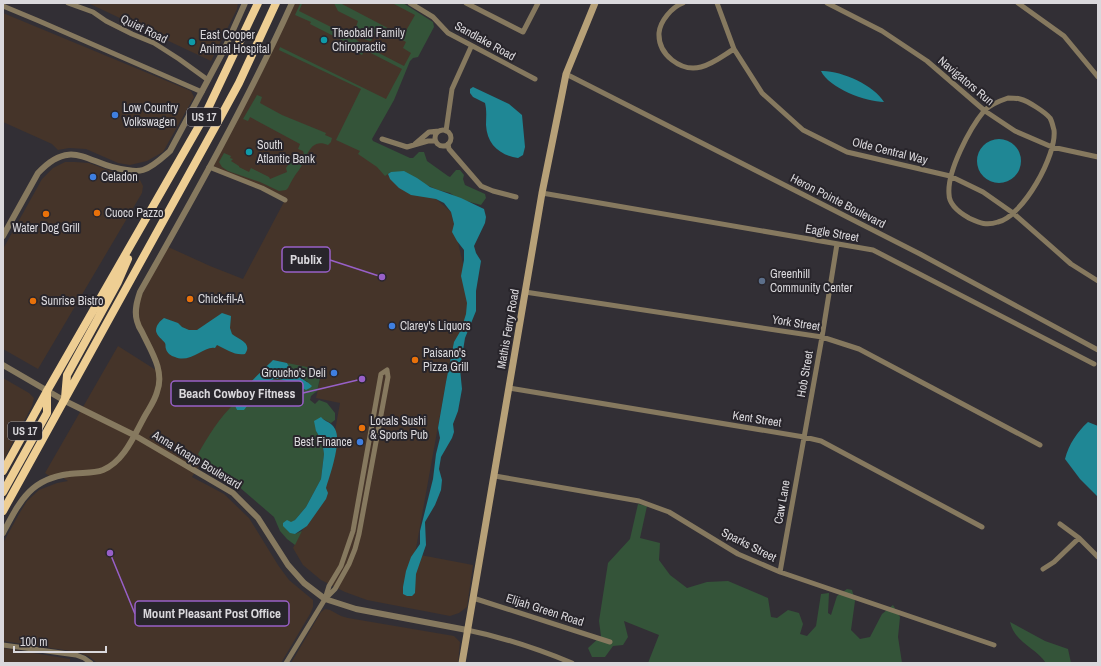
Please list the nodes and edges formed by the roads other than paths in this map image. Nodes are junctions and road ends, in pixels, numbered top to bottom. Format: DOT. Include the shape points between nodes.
graph roads {
  1 [pos="68,3"];
  2 [pos="245,3"];
  3 [pos="258,3"];
  4 [pos="276,3"];
  5 [pos="292,3"];
  6 [pos="410,3"];
  7 [pos="466,3"];
  8 [pos="538,3"];
  9 [pos="595,3"];
  10 [pos="683,3"];
  11 [pos="717,3"];
  12 [pos="828,3"];
  13 [pos="1018,3"];
  14 [pos="3,6"];
  15 [pos="471,47"];
  16 [pos="734,49"];
  17 [pos="566,74"];
  18 [pos="1098,77"];
  19 [pos="535,79"];
  20 [pos="208,80"];
  21 [pos="202,92"];
  22 [pos="985,111"];
  23 [pos="440,131"];
  24 [pos="446,131"];
  25 [pos="382,139"];
  26 [pos="435,141"];
  27 [pos="448,144"];
  28 [pos="413,146"];
  29 [pos="1052,147"];
  30 [pos="1098,157"];
  31 [pos="209,168"];
  32 [pos="950,176"];
  33 [pos="542,193"];
  34 [pos="516,197"];
  35 [pos="285,200"];
  36 [pos="1013,213"];
  37 [pos="142,226"];
  38 [pos="3,236"];
  39 [pos="837,244"];
  40 [pos="1098,281"];
  41 [pos="526,292"];
  42 [pos="822,337"];
  43 [pos="1098,350"];
  44 [pos="1094,364"];
  45 [pos="3,366"];
  46 [pos="509,388"];
  47 [pos="47,391"];
  48 [pos="65,401"];
  49 [pos="134,435"];
  50 [pos="804,437"];
  51 [pos="1040,445"];
  52 [pos="3,470"];
  53 [pos="495,476"];
  54 [pos="3,492"];
  55 [pos="3,511"];
  56 [pos="1060,524"];
  57 [pos="982,527"];
  58 [pos="3,533"];
  59 [pos="1079,538"];
  60 [pos="1098,557"];
  61 [pos="1043,569"];
  62 [pos="780,572"];
  63 [pos="473,598"];
  64 [pos="325,599"];
  65 [pos="467,630"];
  66 [pos="610,642"];
  67 [pos="3,645"];
  68 [pos="994,645"];
  69 [pos="91,663"];
  70 [pos="286,663"];
  71 [pos="462,663"];
  72 [pos="572,663"];
  1 -- 20 [label="street, Quiet Road" via="93,12 106,21 154,43"];
  2 -- 20 [label="street"];
  3 -- 37 [label="highway, US 17" via="203,119"];
  4 -- 48 [label="highway, US 17" via="239,83"];
  5 -- 31 [label="street" via="268,56"];
  6 -- 15 [label="street, Sandlake Road" via="433,17 448,33"];
  7 -- 8 [label="street" via="523,32"];
  9 -- 17 [label="main road, Mathis Ferry Road"];
  10 -- 16 [label="street" via="667,16 659,33 663,50 673,62 686,67 702,67"];
  11 -- 16 [label="street, Olde Central Way"];
  12 -- 22 [label="street, Navigators Run" via="882,31 927,61"];
  13 -- 18 [label="street" via="1064,36"];
  14 -- 21 [label="street"];
  15 -- 19 [label="street, Sandlake Road"];
  15 -- 24 [label="street" via="452,89"];
  16 -- 32 [label="street, Olde Central Way" via="762,93 803,130 847,152"];
  17 -- 33 [label="main road, Mathis Ferry Road"];
  17 -- 43 [label="street, Heron Pointe Boulevard" via="920,254"];
  20 -- 21 [label="street"];
  21 -- 38 [label="street" via="170,151 144,170 120,170 85,156 69,154 56,158 38,173"];
  22 -- 29 [label="street, Navigators Run" via="1015,131"];
  22 -- 29 [label="street" via="995,103 1008,98 1020,99 1042,111 1050,119 1054,131"];
  22 -- 32 [label="street" via="962,145"];
  23 -- 24 [label="street"];
  23 -- 26 [label="street" via="435,135"];
  23 -- 28 [label="street" via="429,132"];
  24 -- 27 [label="street" via="451,138"];
  25 -- 28 [label="street"];
  26 -- 27 [label="street" via="439,146"];
  26 -- 28 [label="street"];
  27 -- 34 [label="street" via="449,149 481,186"];
  29 -- 30 [label="street, Navigators Run"];
  29 -- 36 [label="street" via="1038,181"];
  31 -- 35 [label="street" via="262,188"];
  31 -- 49 [label="street" via="140,292 136,307 137,322 158,365 159,381 157,392"];
  32 -- 36 [label="street, Olde Central Way" via="983,192"];
  32 -- 36 [label="street" via="948,194 953,206 966,216 984,224 1000,222"];
  33 -- 39 [label="street, Eagle Street"];
  33 -- 41 [label="main road, Mathis Ferry Road"];
  36 -- 40 [label="street, Olde Central Way" via="1071,264"];
  37 -- 47 [label="highway, US 17"];
  37 -- 48 [label="highway" via="118,282 67,375"];
  39 -- 42 [label="street, Hob Street"];
  39 -- 44 [label="street, Eagle Street" via="873,250"];
  41 -- 42 [label="street, York Street"];
  41 -- 46 [label="main road, Mathis Ferry Road"];
  42 -- 50 [label="street, Hob Street"];
  42 -- 51 [label="street, York Street" via="859,349"];
  45 -- 47 [label="street, Anna Knapp Boulevard"];
  46 -- 50 [label="street, Kent Street"];
  46 -- 53 [label="main road, Mathis Ferry Road"];
  47 -- 48 [label="street, Anna Knapp Boulevard"];
  47 -- 52 [label="highway, US 17"];
  47 -- 54 [label="highway" via="47,413"];
  48 -- 49 [label="street, Anna Knapp Boulevard"];
  48 -- 55 [label="highway, US 17"];
  49 -- 58 [label="street" via="124,452 102,471 68,474 34,486 24,496"];
  49 -- 64 [label="street, Anna Knapp Boulevard" via="234,493 258,518 288,565 304,583"];
  50 -- 57 [label="street, Kent Street" via="821,441"];
  50 -- 62 [label="street, Caw Lane"];
  53 -- 62 [label="street, Sparks Street" via="639,501 670,512 738,554"];
  53 -- 63 [label="main road, Mathis Ferry Road"];
  56 -- 59 [label="street"];
  59 -- 60 [label="street"];
  59 -- 61 [label="street"];
  62 -- 68 [label="street, Sparks Street"];
  63 -- 65 [label="main road, Mathis Ferry Road"];
  63 -- 66 [label="street, Elijah Green Road"];
  64 -- 64 [label="street" via="335,589 355,549 388,377 387,370 381,374 353,532 341,566 329,586"];
  64 -- 65 [label="street, Anna Knapp Boulevard" via="356,609"];
  64 -- 70 [label="street"];
  65 -- 71 [label="main road, Mathis Ferry Road"];
  65 -- 72 [label="street" via="488,634"];
  67 -- 69 [label="street" via="76,655"];
}
